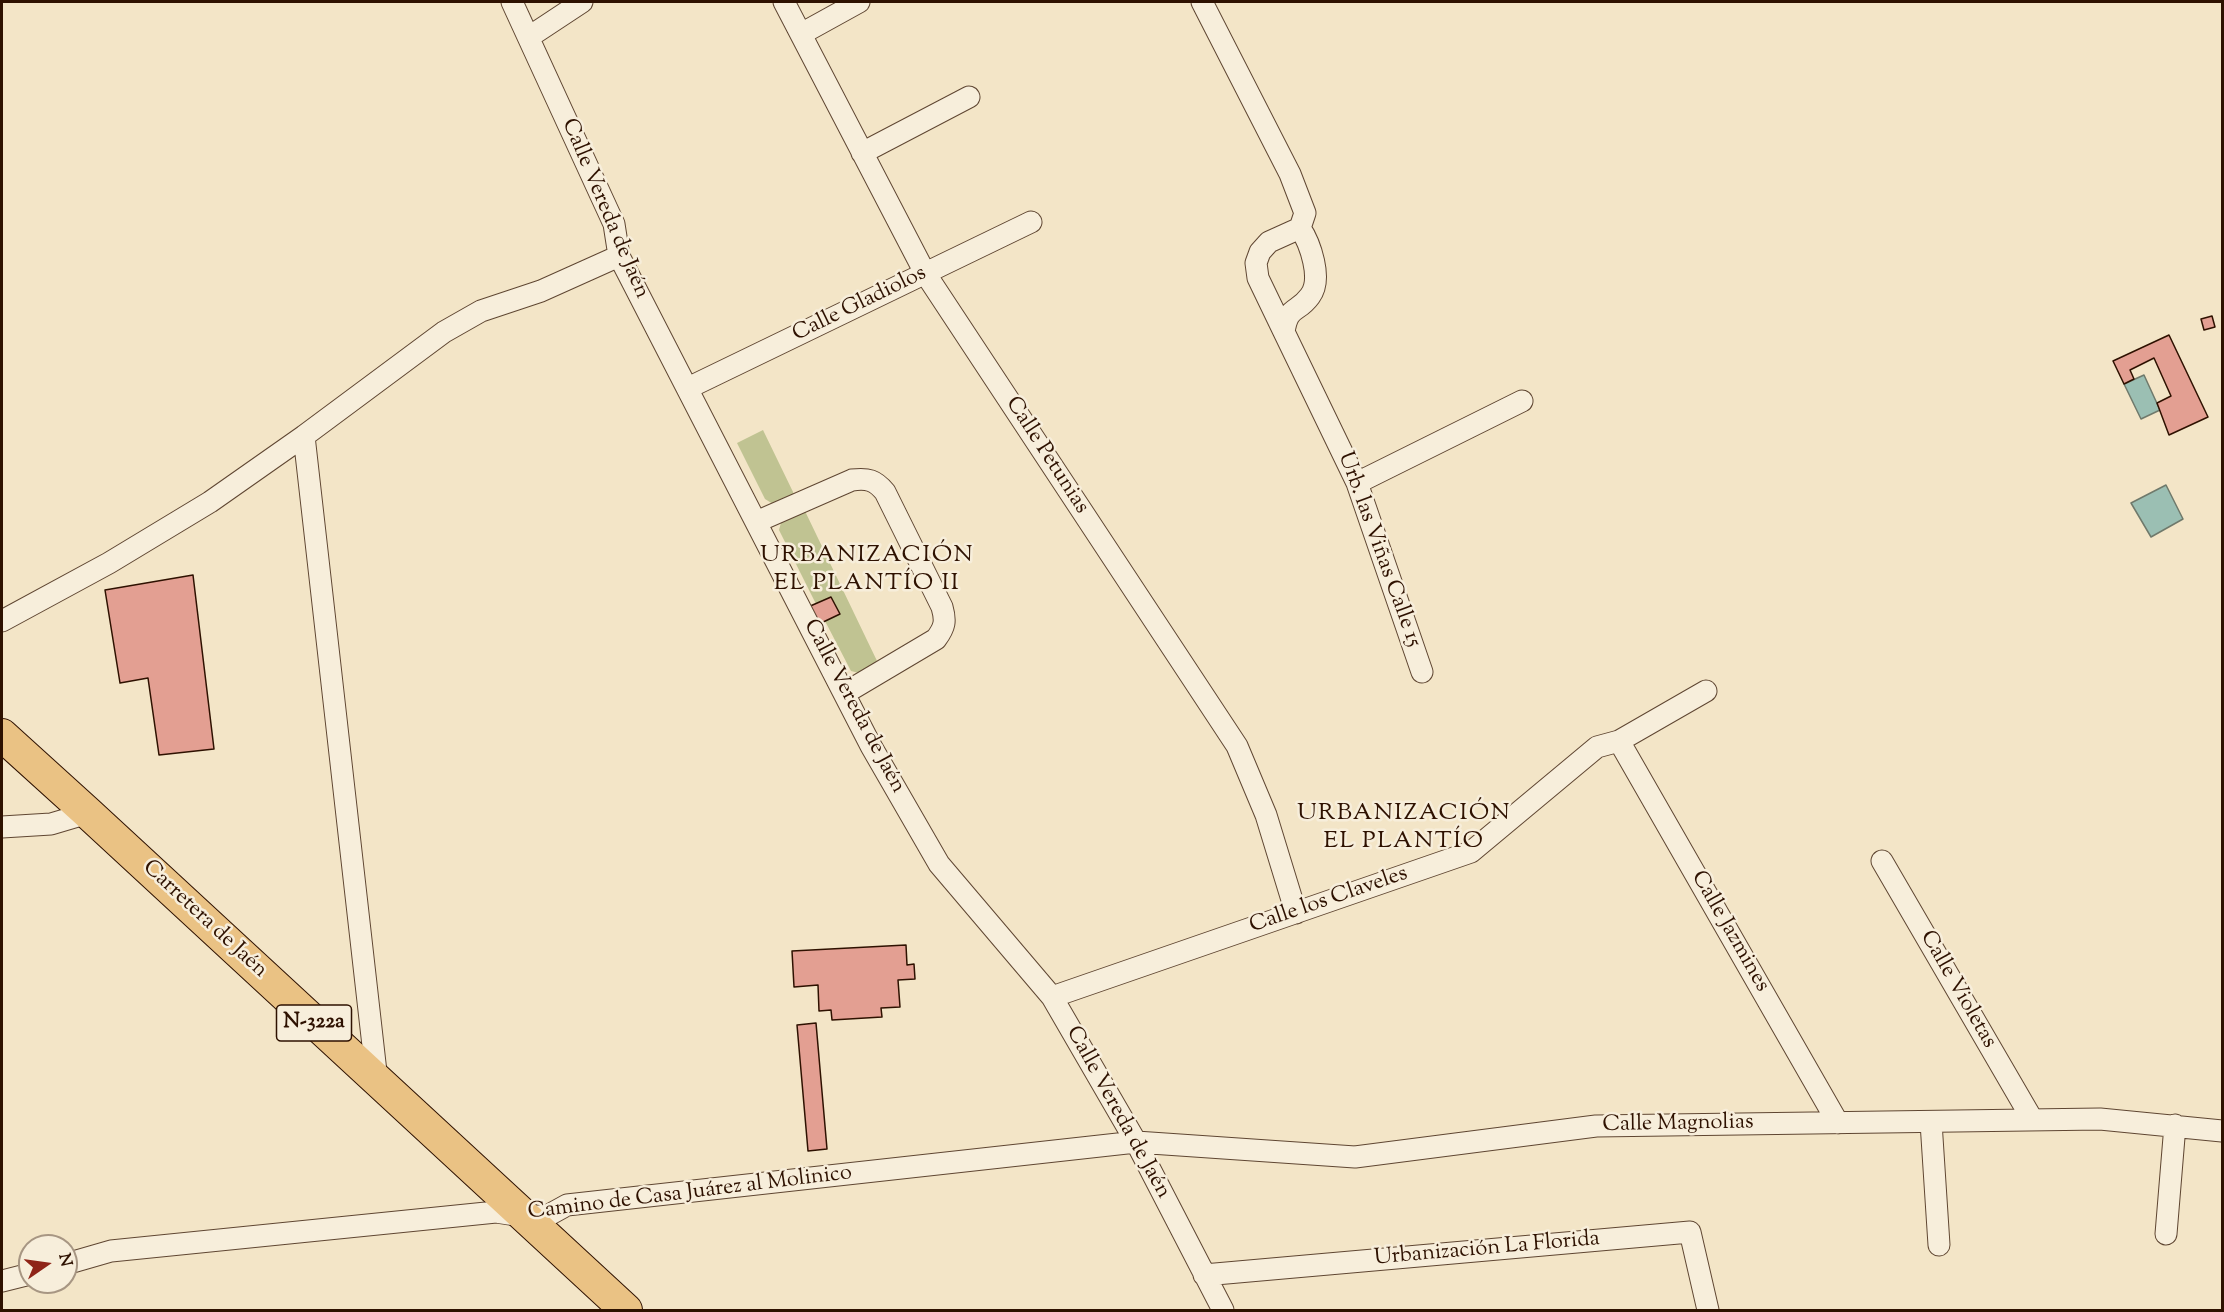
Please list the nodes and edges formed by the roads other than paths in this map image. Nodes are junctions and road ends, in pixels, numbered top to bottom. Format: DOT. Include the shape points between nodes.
graph roads {
  1 [pos="512,2"];
  2 [pos="582,2"];
  3 [pos="784,2"];
  4 [pos="859,2"];
  5 [pos="1202,2"];
  6 [pos="801,34"];
  7 [pos="529,37"];
  8 [pos="969,97"];
  9 [pos="862,153"];
  10 [pos="1031,222"];
  11 [pos="1300,228"];
  12 [pos="619,256"];
  13 [pos="925,273"];
  14 [pos="1284,332"];
  15 [pos="688,388"];
  16 [pos="1522,401"];
  17 [pos="304,436"];
  18 [pos="1357,483"];
  19 [pos="756,522"];
  20 [pos="2,621"];
  21 [pos="1422,672"];
  22 [pos="1706,691"];
  23 [pos="845,693"];
  24 [pos="2,735"];
  25 [pos="1619,741"];
  26 [pos="88,813"];
  27 [pos="2,827"];
  28 [pos="1882,861"];
  29 [pos="1296,914"];
  30 [pos="1052,997"];
  31 [pos="376,1081"];
  32 [pos="2032,1119"];
  33 [pos="1931,1122"];
  34 [pos="1838,1123"];
  35 [pos="2175,1125"];
  36 [pos="2223,1131"];
  37 [pos="1136,1142"];
  38 [pos="535,1216"];
  39 [pos="2166,1234"];
  40 [pos="1939,1245"];
  41 [pos="78,1261"];
  42 [pos="1204,1275"];
  43 [pos="18,1277"];
  44 [pos="2,1281"];
  45 [pos="621,1306"];
  46 [pos="1223,1311"];
  47 [pos="1708,1311"];
  1 -- 7 [label="street, Calle Vereda de Jaén"];
  2 -- 7 [label="street"];
  3 -- 6 [label="street, Calle Petunias"];
  4 -- 6 [label="street"];
  5 -- 11 [label="street" via="1290,174 1305,213"];
  6 -- 9 [label="street, Calle Petunias"];
  7 -- 12 [label="street, Calle Vereda de Jaén" via="614,224"];
  8 -- 9 [label="street"];
  9 -- 13 [label="street, Calle Petunias"];
  10 -- 13 [label="street, Calle Gladiolos"];
  11 -- 14 [label="street" via="1309,241 1314,284 1312,293 1289,312"];
  11 -- 14 [label="street, Urb. las Viñas Calle 15" via="1269,242 1256,262 1258,278"];
  12 -- 15 [label="street, Calle Vereda de Jaén"];
  12 -- 17 [label="street" via="541,291 481,311 444,332"];
  13 -- 15 [label="street, Calle Gladiolos"];
  13 -- 29 [label="street, Calle Petunias" via="1237,746 1266,815"];
  14 -- 18 [label="street, Urb. las Viñas Calle 15"];
  15 -- 19 [label="street, Calle Vereda de Jaén"];
  16 -- 18 [label="street"];
  17 -- 20 [label="street" via="200,508"];
  17 -- 31 [label="street"];
  18 -- 21 [label="street, Urb. las Viñas Calle 15"];
  19 -- 23 [label="street, Calle Vereda de Jaén"];
  19 -- 23 [label="street" via="852,480 865,478 877,482 885,492 942,607 943,630 936,639"];
  22 -- 25 [label="street, Calle los Claveles"];
  23 -- 30 [label="street, Calle Vereda de Jaén" via="939,864"];
  24 -- 26 [label="highway, Carretera de Jaén / N-322a"];
  25 -- 29 [label="street, Calle los Claveles" via="1597,747 1471,852"];
  25 -- 34 [label="street, Calle Jazmines"];
  26 -- 27 [label="street" via="51,824"];
  26 -- 31 [label="highway, Carretera de Jaén / N-322a"];
  28 -- 32 [label="street, Calle Violetas"];
  29 -- 30 [label="street, Calle los Claveles"];
  30 -- 37 [label="street, Calle Vereda de Jaén"];
  31 -- 38 [label="highway, Carretera de Jaén / N-322a"];
  32 -- 33 [label="street, Calle Magnolias"];
  32 -- 35 [label="street, Calle Magnolias"];
  33 -- 34 [label="street, Calle Magnolias"];
  33 -- 40 [label="street"];
  34 -- 37 [label="street, Calle Magnolias" via="1596,1126 1356,1157"];
  35 -- 36 [label="street, Calle Magnolias"];
  35 -- 39 [label="street"];
  37 -- 38 [label="street, Camino de Casa Juárez al Molinico" via="567,1205"];
  37 -- 42 [label="street, Calle Vereda de Jaén"];
  38 -- 41 [label="street, Camino de Casa Juárez al Molinico" via="496,1212 383,1222 111,1251"];
  38 -- 45 [label="highway, Carretera de Jaén / N-322a"];
  42 -- 46 [label="street, Calle Vereda de Jaén"];
  42 -- 47 [label="street, Urbanización La Florida" via="1689,1232"];
  43 -- 44 [label="street"];
}
